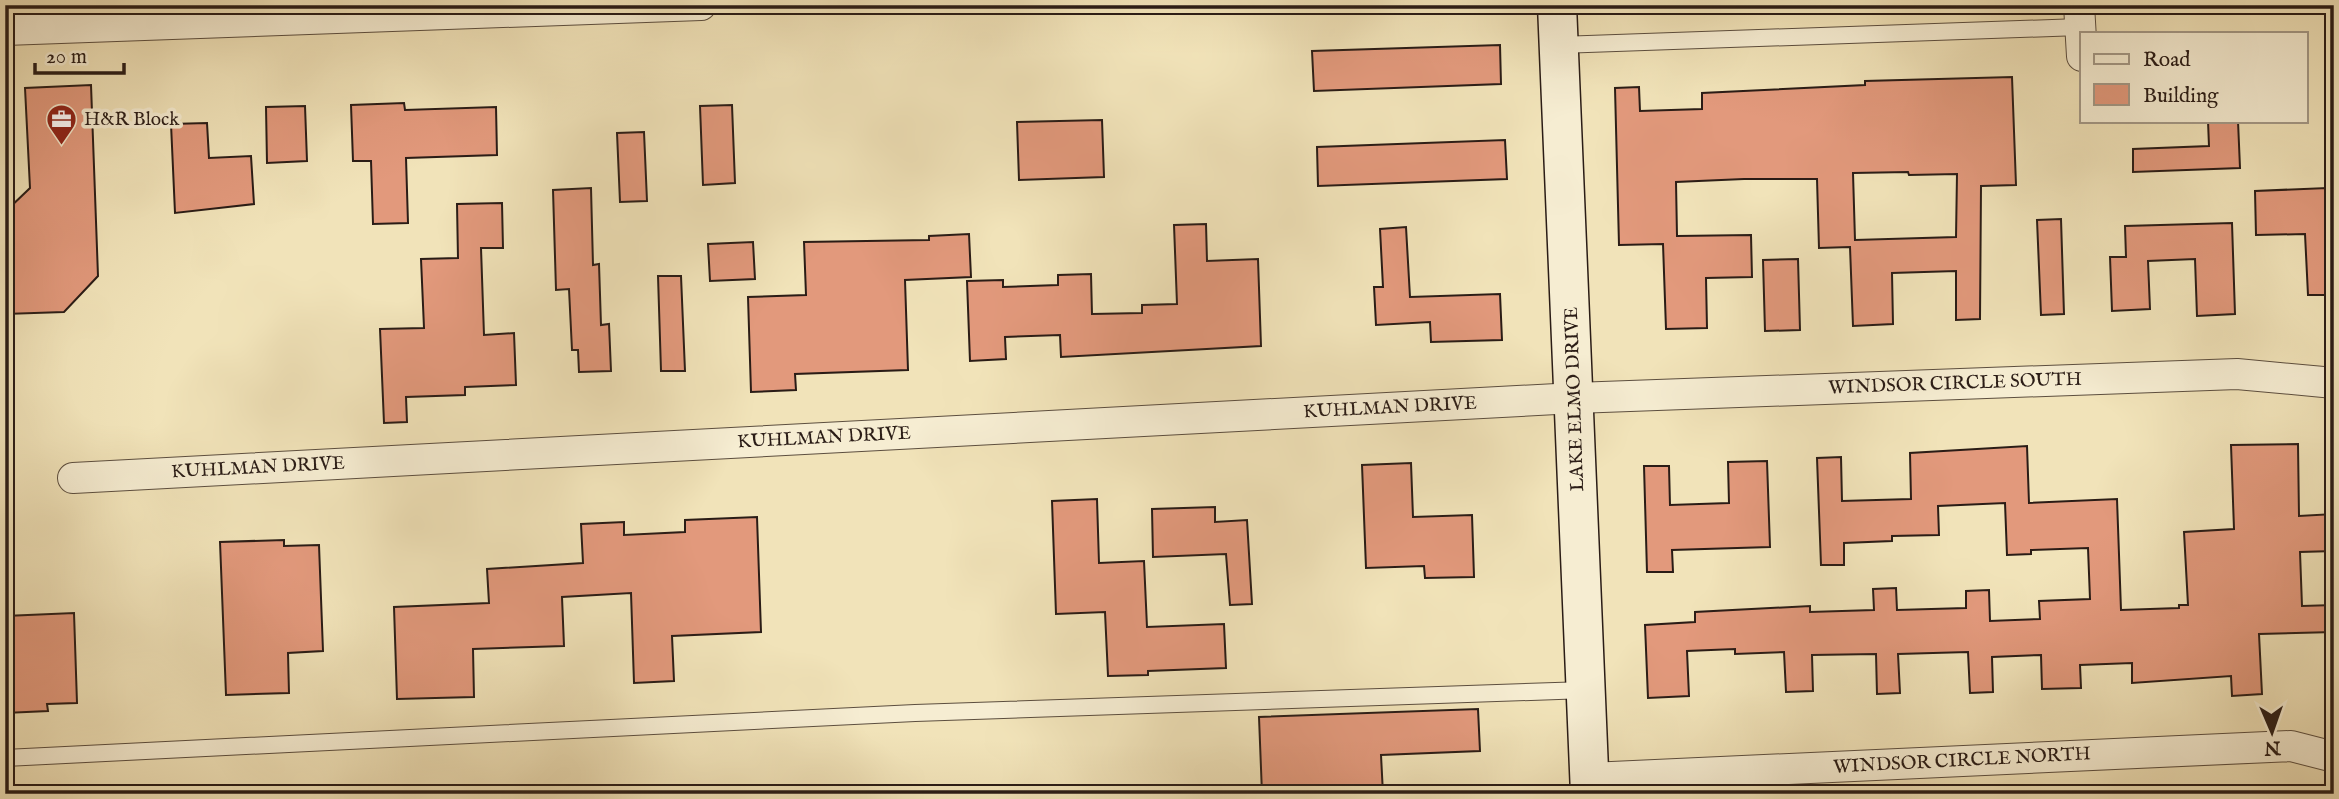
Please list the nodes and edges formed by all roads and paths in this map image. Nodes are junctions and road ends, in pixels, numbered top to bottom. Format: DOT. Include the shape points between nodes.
graph roads {
  1 [pos="701,5"];
  2 [pos="1557,5"];
  3 [pos="600,7"];
  4 [pos="2080,29"];
  5 [pos="5,30"];
  6 [pos="1559,45"];
  7 [pos="2334,383"];
  8 [pos="1576,398"];
  9 [pos="73,478"];
  10 [pos="1586,690"];
  11 [pos="2334,757"];
  12 [pos="5,758"];
  13 [pos="1590,786"];
  1 -- 3 [label="street"];
  2 -- 6 [label="main road, LAKE ELMO DRIVE"];
  3 -- 5 [label="street"];
  4 -- 6 [label="lane"];
  6 -- 8 [label="main road, LAKE ELMO DRIVE"];
  7 -- 8 [label="street, WINDSOR CIRCLE SOUTH" via="2237,373"];
  8 -- 9 [label="street, KUHLMAN DRIVE"];
  8 -- 10 [label="main road, LAKE ELMO DRIVE"];
  10 -- 12 [label="lane" via="915,713"];
  10 -- 13 [label="main road, LAKE ELMO DRIVE"];
  11 -- 13 [label="street, WINDSOR CIRCLE NORTH" via="2291,746"];
}
